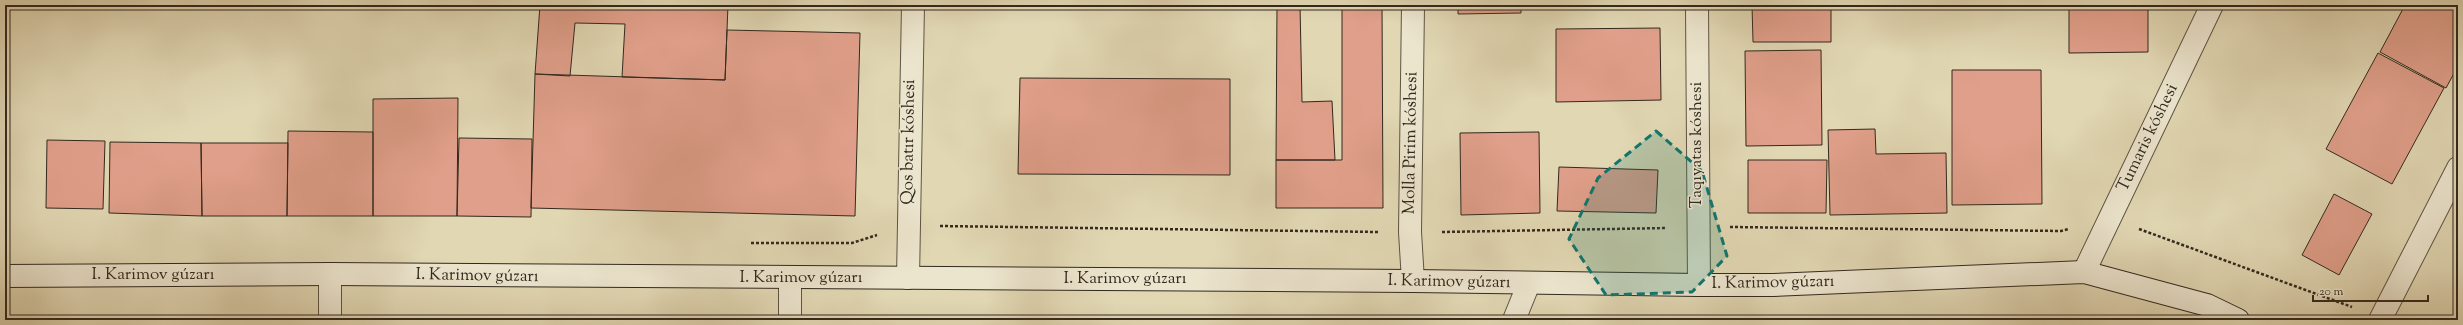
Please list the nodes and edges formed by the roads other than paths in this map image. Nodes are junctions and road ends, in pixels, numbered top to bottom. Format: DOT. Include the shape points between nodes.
graph roads {
  1 [pos="912,5"];
  2 [pos="1413,5"];
  3 [pos="1697,5"];
  4 [pos="2212,5"];
  5 [pos="2458,168"];
  6 [pos="2084,272"];
  7 [pos="330,274"];
  8 [pos="5,276"];
  9 [pos="790,278"];
  10 [pos="908,278"];
  11 [pos="1413,281"];
  12 [pos="1529,283"];
  13 [pos="1699,285"];
  14 [pos="2381,319"];
  15 [pos="330,320"];
  16 [pos="790,320"];
  17 [pos="1514,320"];
  18 [pos="2238,320"];
  1 -- 10 [label="street, Qos batır kóshesi"];
  2 -- 11 [label="street, Molla Pirim kóshesi" via="1410,232"];
  3 -- 13 [label="street, Taqıyatas kóshesi"];
  4 -- 6 [label="street, Tumaris kóshesi"];
  5 -- 14 [label="street"];
  6 -- 13 [label="street, I. Karimov gúzarı"];
  6 -- 18 [label="street, I. Karimov gúzarı" via="2207,305"];
  7 -- 8 [label="street, I. Karimov gúzarı"];
  7 -- 9 [label="street, I. Karimov gúzarı"];
  7 -- 15 [label="street"];
  9 -- 10 [label="street, I. Karimov gúzarı"];
  9 -- 16 [label="street"];
  10 -- 11 [label="street, I. Karimov gúzarı"];
  11 -- 12 [label="street, I. Karimov gúzarı"];
  12 -- 13 [label="street, I. Karimov gúzarı"];
  12 -- 17 [label="street"];
}
